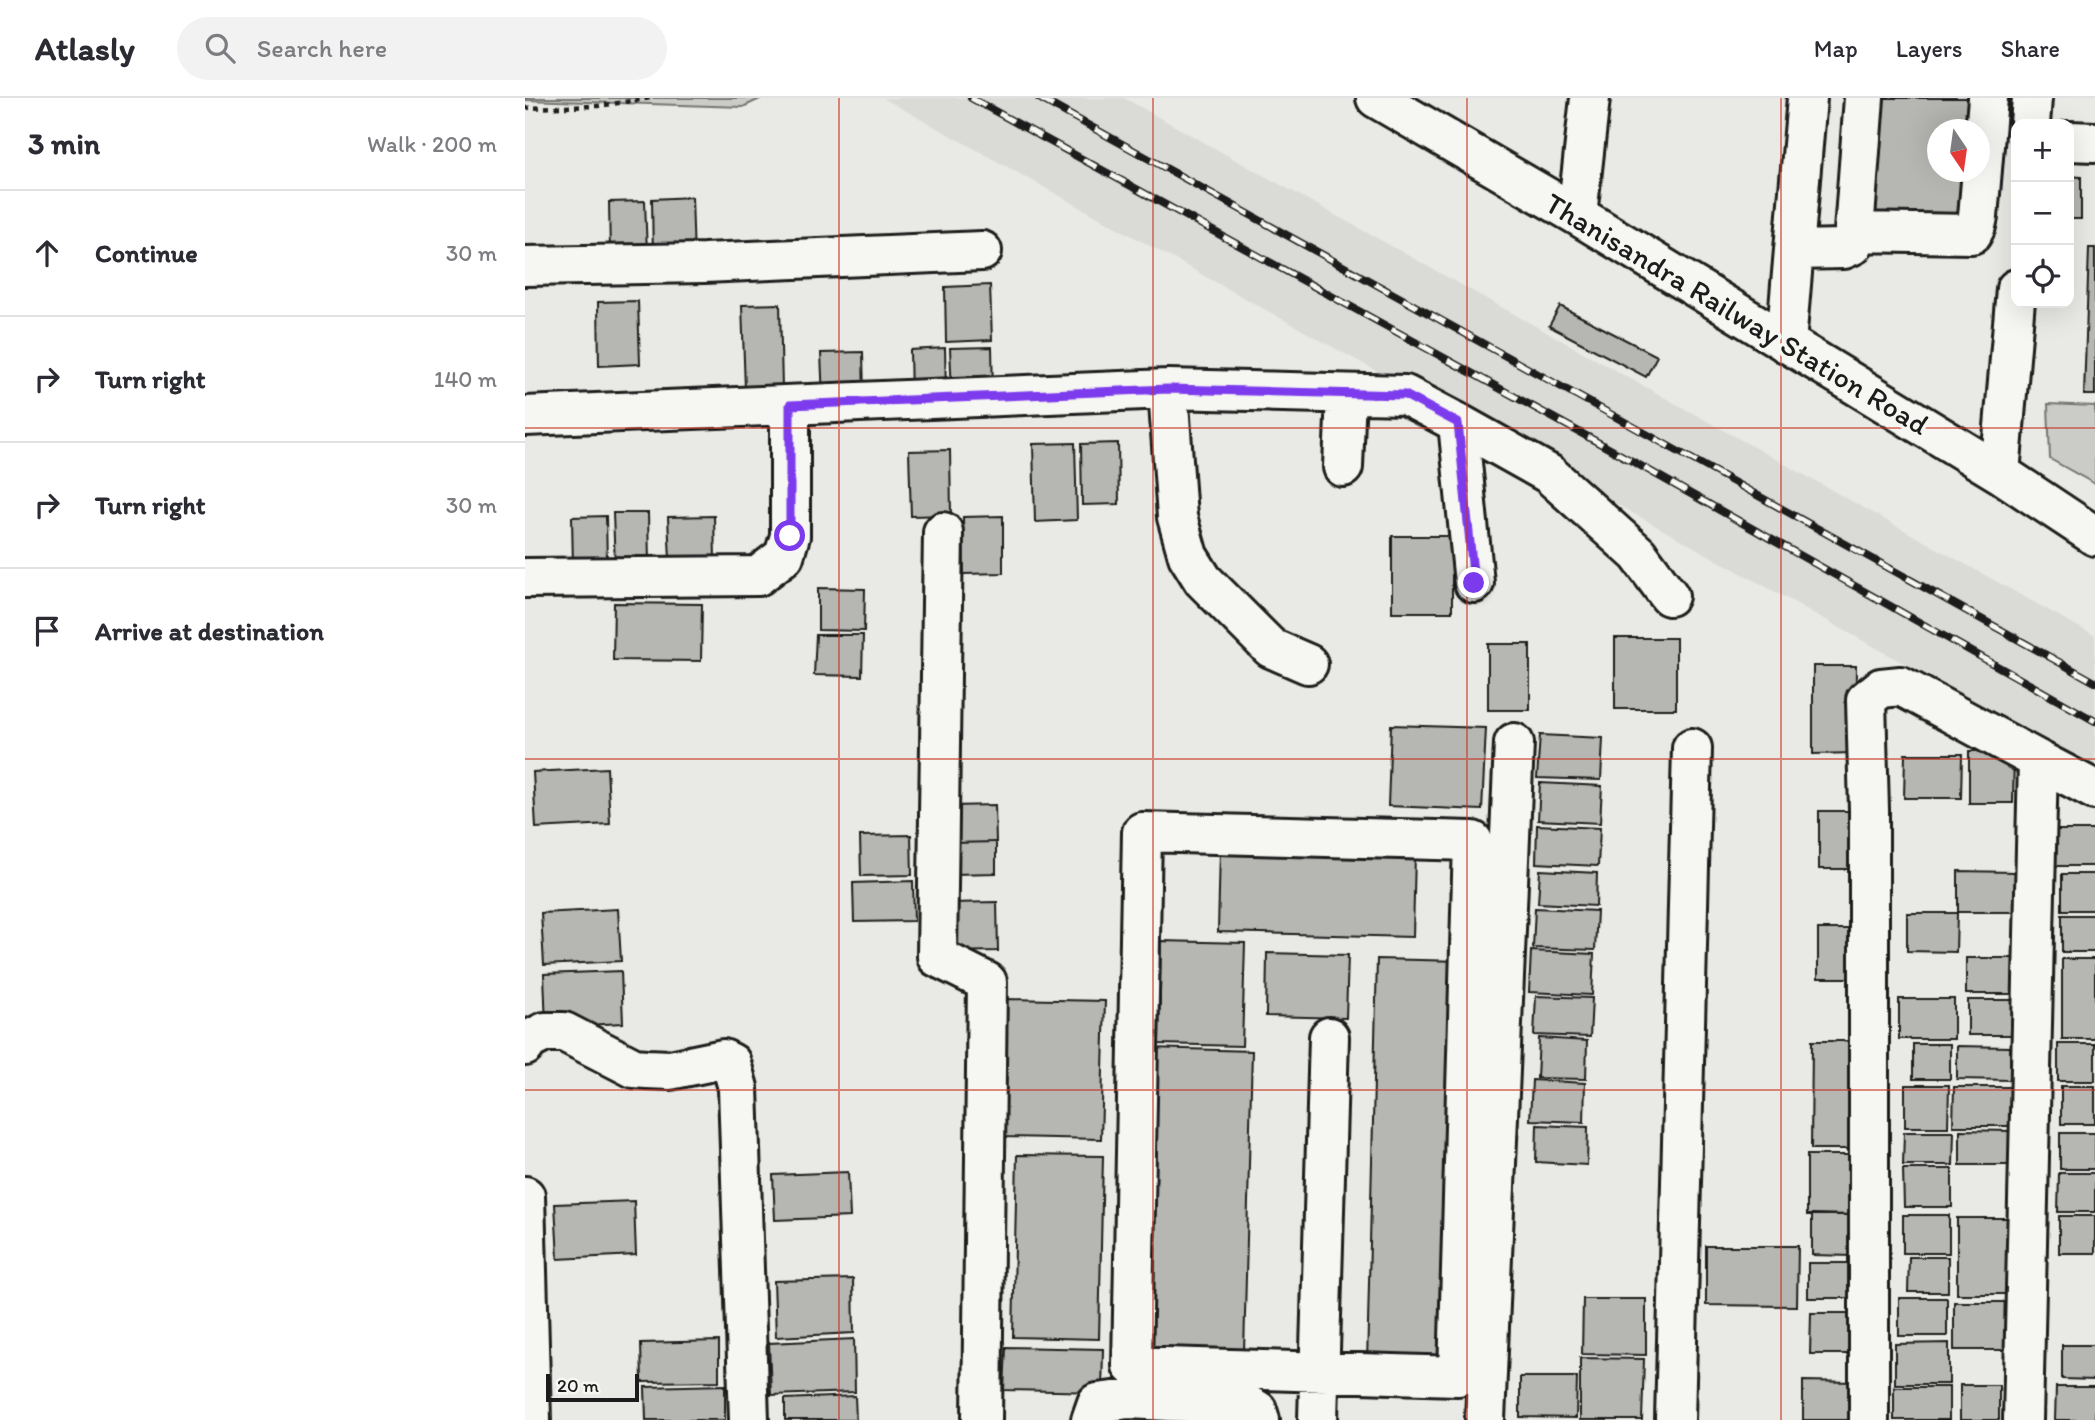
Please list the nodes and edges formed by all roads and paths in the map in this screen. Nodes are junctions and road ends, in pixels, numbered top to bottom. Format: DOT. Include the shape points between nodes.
graph roads {
  1 [pos="651,98"];
  2 [pos="1376,98"];
  3 [pos="1590,98"];
  4 [pos="1807,98"];
  5 [pos="1864,98"];
  6 [pos="1988,98"];
  7 [pos="2032,98"];
  8 [pos="525,108"];
  9 [pos="2030,119"];
  10 [pos="2074,141"];
  11 [pos="2095,142"];
  12 [pos="1577,215"];
  13 [pos="1855,232"];
  14 [pos="1794,250"];
  15 [pos="982,251"];
  16 [pos="525,266"];
  17 [pos="2014,308"];
  18 [pos="1786,343"];
  19 [pos="1168,389"];
  20 [pos="1346,394"];
  21 [pos="790,405"];
  22 [pos="525,416"];
  23 [pos="1458,423"];
  24 [pos="1343,467"];
  25 [pos="2000,473"];
  26 [pos="943,532"];
  27 [pos="2095,536"];
  28 [pos="525,578"];
  29 [pos="1474,583"];
  30 [pos="1669,596"];
  31 [pos="1308,664"];
  32 [pos="1514,743"];
  33 [pos="1692,748"];
  34 [pos="2038,760"];
  35 [pos="2095,790"];
  36 [pos="1329,1037"];
  37 [pos="525,1046"];
  38 [pos="525,1196"];
  39 [pos="1319,1396"];
  40 [pos="531,1420"];
  41 [pos="749,1420"];
  42 [pos="982,1420"];
  43 [pos="1091,1420"];
  44 [pos="1261,1420"];
  45 [pos="1485,1420"];
  46 [pos="1675,1420"];
  47 [pos="1869,1420"];
  48 [pos="2023,1420"];
  1 -- 8 [label="path" via="598,106"];
  2 -- 12 [label="street, Thanisandra Railway Station Road"];
  3 -- 12 [label="street"];
  4 -- 14 [label="street"];
  5 -- 13 [label="street"];
  6 -- 13 [label="street" via="1972,234"];
  7 -- 9 [label="street"];
  10 -- 11 [label="street"];
  12 -- 18 [label="street, Thanisandra Railway Station Road"];
  13 -- 14 [label="street" via="1853,245 1844,249"];
  14 -- 18 [label="street"];
  15 -- 16 [label="street"];
  17 -- 25 [label="street"];
  18 -- 25 [label="street, Thanisandra Railway Station Road"];
  19 -- 20 [label="street"];
  19 -- 21 [label="street"];
  19 -- 31 [label="street" via="1177,517 1188,556 1203,580 1271,648"];
  20 -- 23 [label="street" via="1405,395"];
  20 -- 24 [label="street"];
  21 -- 22 [label="street"];
  21 -- 28 [label="street" via="790,536 784,556 758,576"];
  23 -- 29 [label="street"];
  23 -- 30 [label="street" via="1549,474 1638,554"];
  25 -- 27 [label="street, Thanisandra Railway Station Road"];
  26 -- 42 [label="street" via="937,957 987,982"];
  32 -- 45 [label="street"];
  33 -- 46 [label="street"];
  34 -- 35 [label="street"];
  34 -- 47 [label="street" via="1901,686 1881,688 1866,700"];
  34 -- 48 [label="street"];
  36 -- 39 [label="street"];
  37 -- 41 [label="street" via="545,1032 565,1032 634,1068 670,1070 723,1059 731,1063 739,1088"];
  38 -- 40 [label="street"];
  39 -- 39 [label="street" via="1132,1366 1142,832 1473,841 1458,1376"];
  43 -- 44 [label="street" via="1097,1403 1129,1399 1248,1405 1257,1410"];
}
